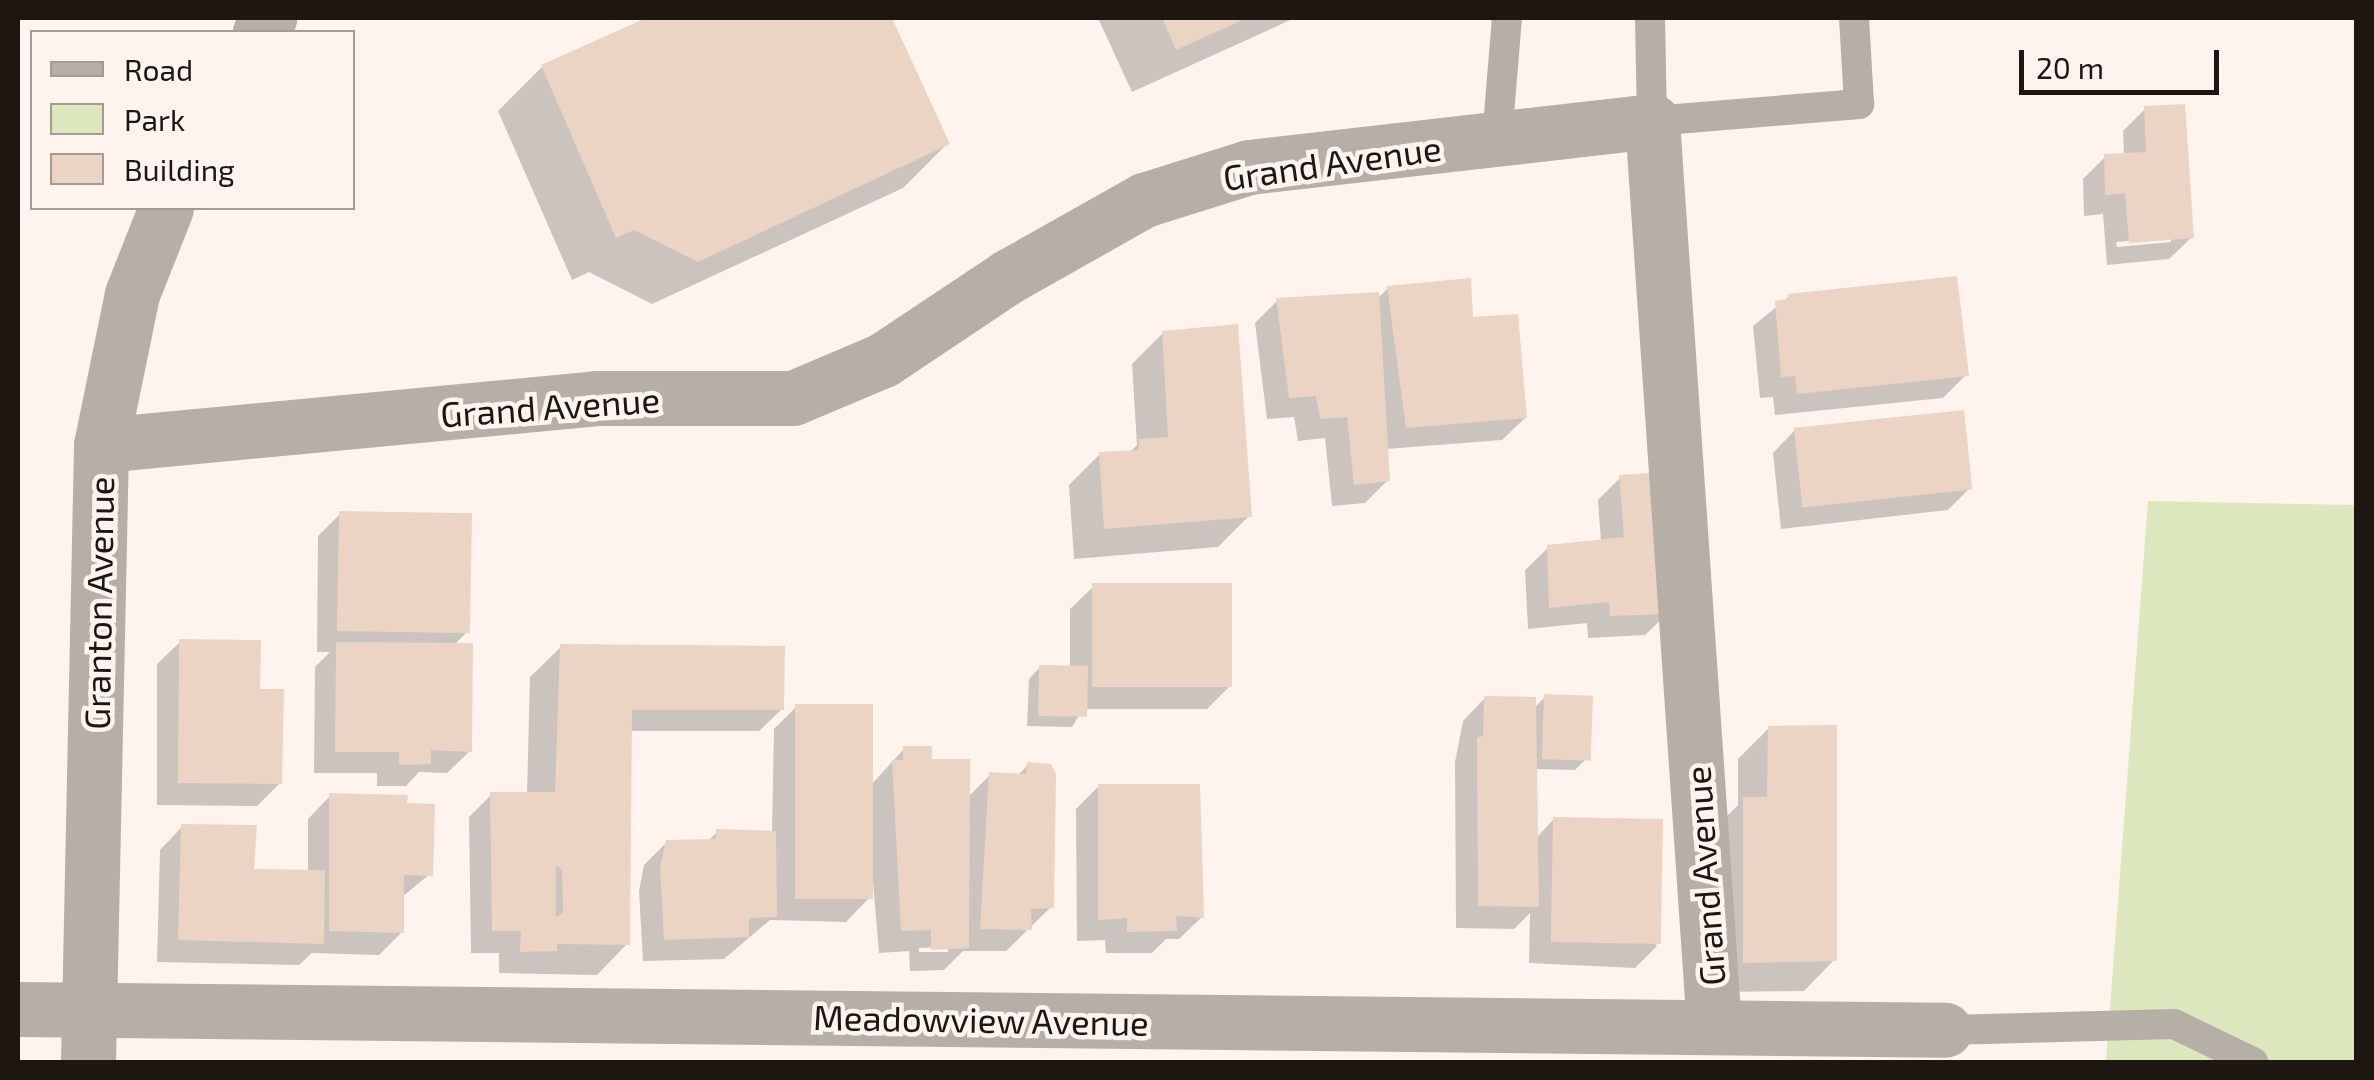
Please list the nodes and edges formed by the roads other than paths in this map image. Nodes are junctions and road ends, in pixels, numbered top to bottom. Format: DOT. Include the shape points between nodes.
graph roads {
  1 [pos="1507,18"];
  2 [pos="1650,18"];
  3 [pos="1854,18"];
  4 [pos="1652,120"];
  5 [pos="1498,139"];
  6 [pos="165,210"];
  7 [pos="101,446"];
  8 [pos="89,1009"];
  9 [pos="18,1010"];
  10 [pos="1714,1027"];
  11 [pos="1945,1030"];
  12 [pos="88,1062"];
  13 [pos="2254,1062"];
  1 -- 5 [label="lane"];
  2 -- 4 [label="lane"];
  3 -- 4 [label="lane" via="1859,104"];
  4 -- 5 [label="street, Grand Avenue"];
  4 -- 10 [label="street, Grand Avenue"];
  5 -- 7 [label="street, Grand Avenue" via="1250,167 1144,200 1009,276 884,360 794,398 597,398"];
  6 -- 7 [label="street, Granton Avenue" via="132,294"];
  7 -- 8 [label="street, Granton Avenue"];
  8 -- 9 [label="street, Meadowview Avenue"];
  8 -- 10 [label="street, Meadowview Avenue"];
  8 -- 12 [label="street, Granton Avenue"];
  10 -- 11 [label="street, Meadowview Avenue"];
  11 -- 13 [label="lane" via="2174,1024"];
}
